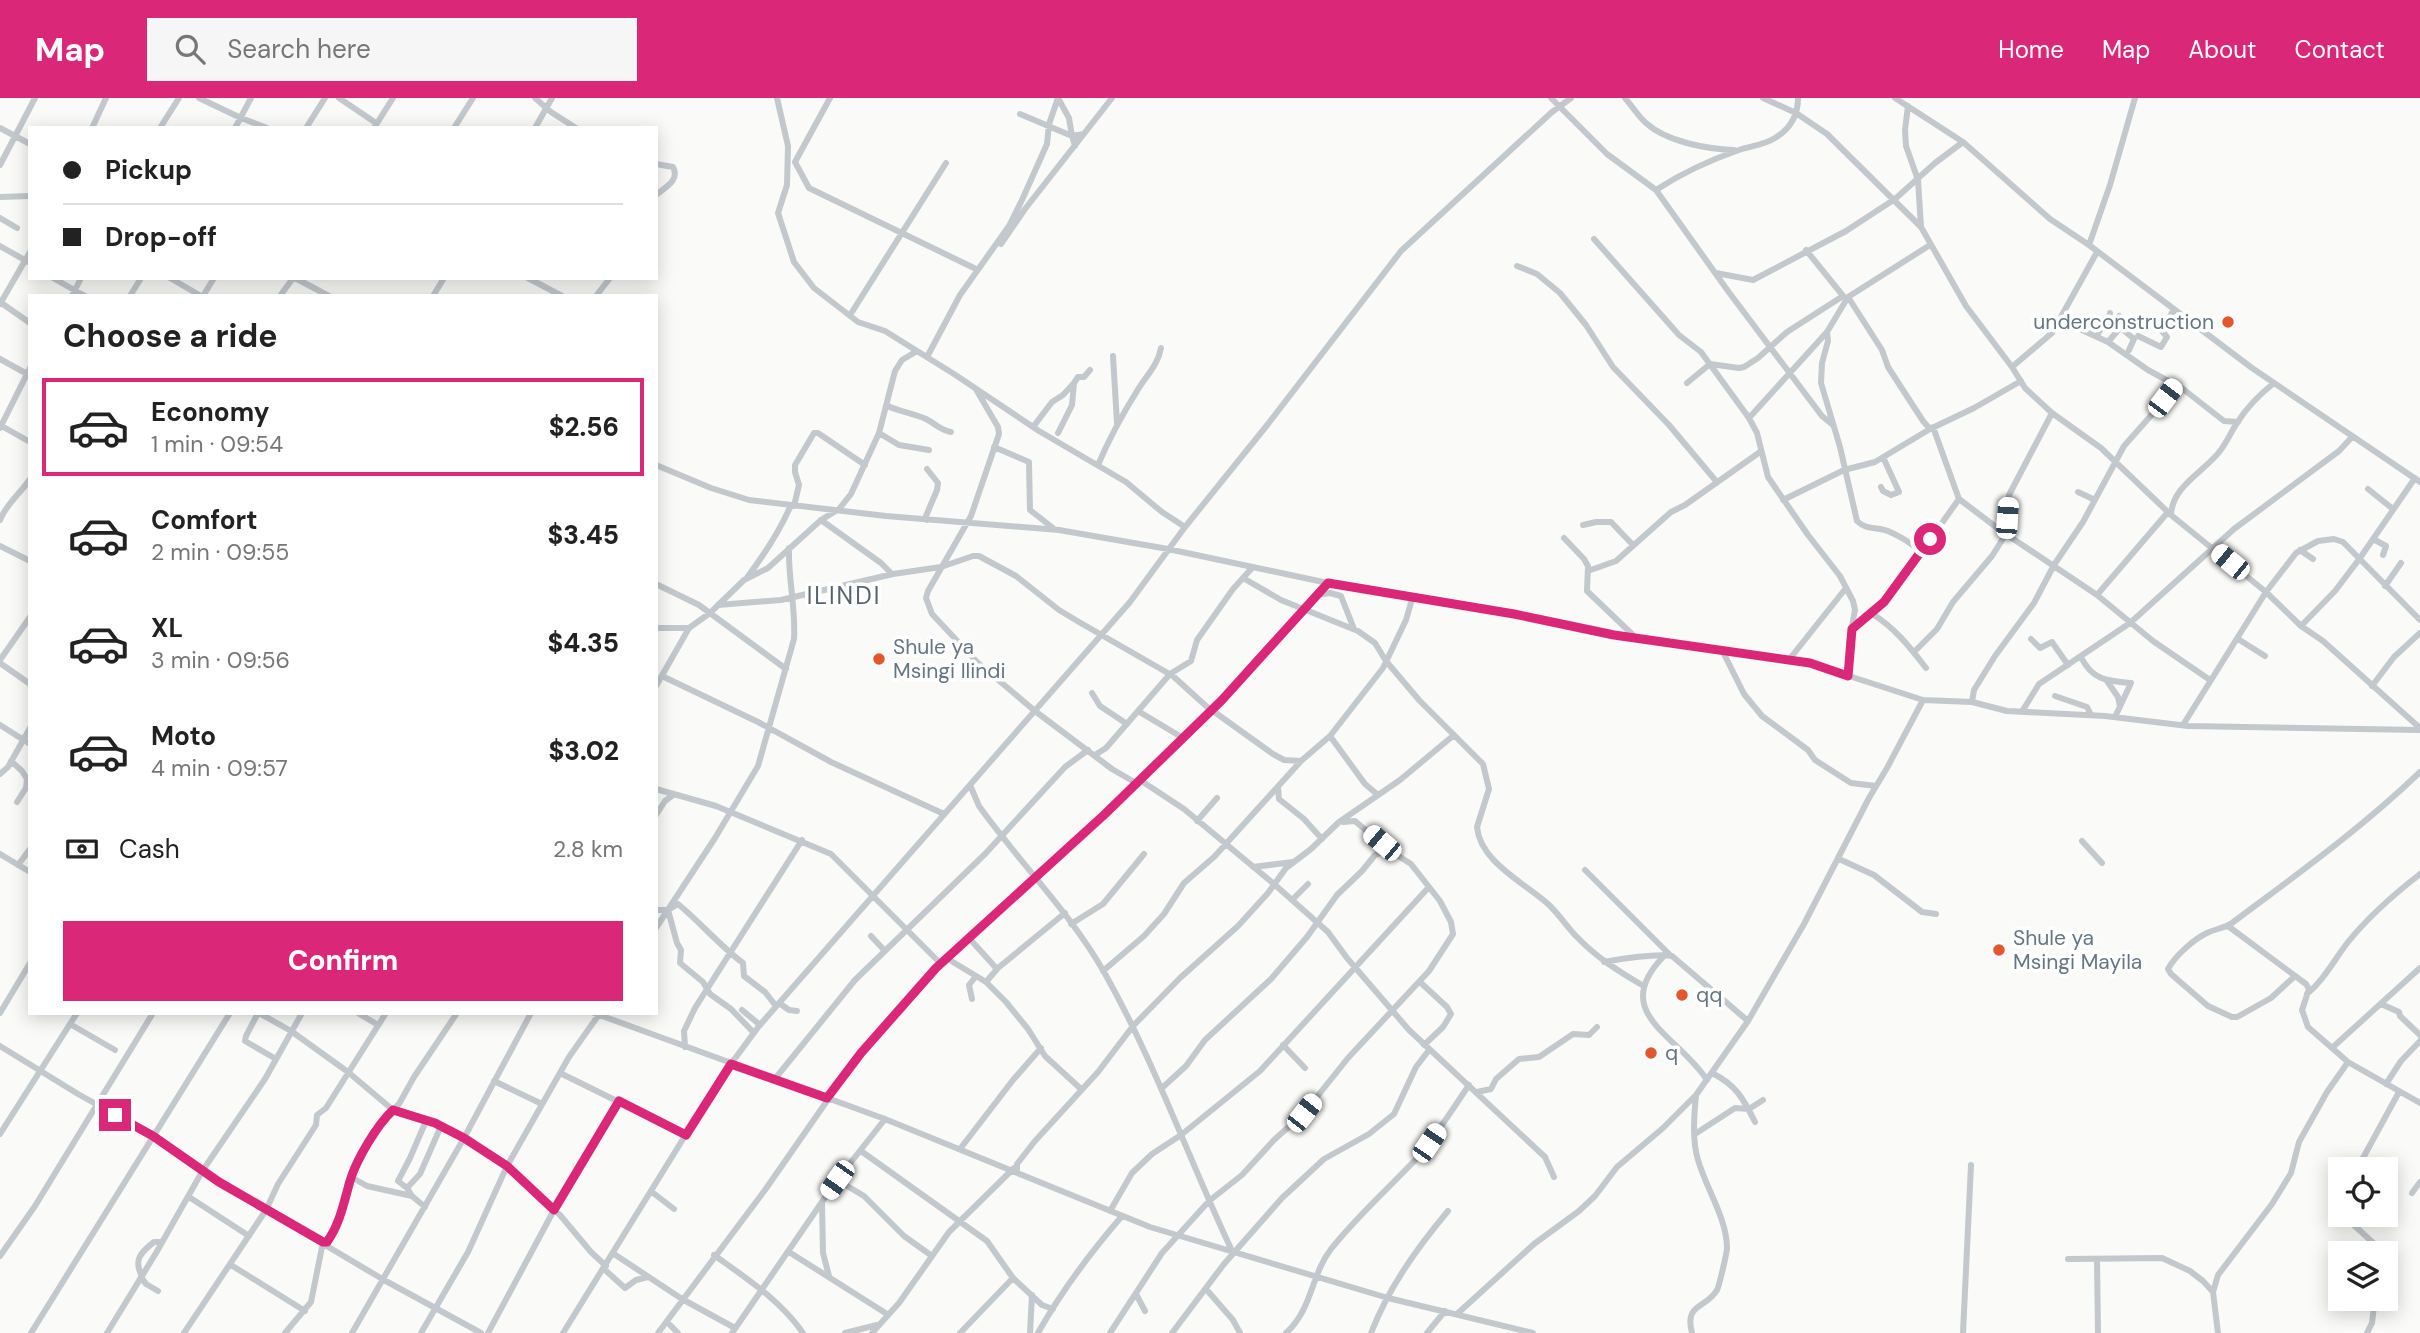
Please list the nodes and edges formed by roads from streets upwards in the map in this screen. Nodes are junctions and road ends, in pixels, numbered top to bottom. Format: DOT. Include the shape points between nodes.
graph roads {
  1 [pos="35,98"];
  2 [pos="106,98"];
  3 [pos="179,98"];
  4 [pos="199,98"];
  5 [pos="251,98"];
  6 [pos="325,98"];
  7 [pos="340,98"];
  8 [pos="393,98"];
  9 [pos="473,98"];
  10 [pos="535,98"];
  11 [pos="552,98"];
  12 [pos="777,98"];
  13 [pos="830,98"];
  14 [pos="1058,98"];
  15 [pos="1111,98"];
  16 [pos="1551,98"];
  17 [pos="1571,98"];
  18 [pos="1625,98"];
  19 [pos="1763,98"];
  20 [pos="1798,98"];
  21 [pos="1895,98"];
  22 [pos="2135,98"];
  23 [pos="350,101"];
  24 [pos="1908,106"];
  25 [pos="547,107"];
  26 [pos="1560,107"];
  27 [pos="1796,113"];
  28 [pos="1020,114"];
  29 [pos="241,118"];
  30 [pos="375,125"];
  31 [pos="93,126"];
  32 [pos="161,126"];
  33 [pos="236,126"];
  34 [pos="262,126"];
  35 [pos="307,126"];
  36 [pos="455,126"];
  37 [pos="536,126"];
  38 [pos="573,126"];
  39 [pos="1049,127"];
  40 [pos="0,128"];
  41 [pos="1084,134"];
  42 [pos="1072,136"];
  43 [pos="16,137"];
  44 [pos="1963,142"];
  45 [pos="28,144"];
  46 [pos="1075,146"];
  47 [pos="1739,150"];
  48 [pos="946,163"];
  49 [pos="658,164"];
  50 [pos="0,165"];
  51 [pos="1918,180"];
  52 [pos="1656,190"];
  53 [pos="658,193"];
  54 [pos="0,197"];
  55 [pos="18,197"];
  56 [pos="28,197"];
  57 [pos="1895,199"];
  58 [pos="28,203"];
  59 [pos="0,218"];
  60 [pos="1921,227"];
  61 [pos="17,228"];
  62 [pos="902,233"];
  63 [pos="1594,239"];
  64 [pos="1930,245"];
  65 [pos="2089,245"];
  66 [pos="0,246"];
  67 [pos="1806,250"];
  68 [pos="2097,251"];
  69 [pos="27,262"];
  70 [pos="1517,266"];
  71 [pos="975,271"];
  72 [pos="1716,273"];
  73 [pos="56,280"];
  74 [pos="174,280"];
  75 [pos="292,280"];
  76 [pos="298,280"];
  77 [pos="532,280"];
  78 [pos="608,280"];
  79 [pos="73,293"];
  80 [pos="198,294"];
  81 [pos="282,294"];
  82 [pos="325,294"];
  83 [pos="558,294"];
  84 [pos="598,294"];
  85 [pos="1846,297"];
  86 [pos="0,303"];
  87 [pos="2174,309"];
  88 [pos="852,313"];
  89 [pos="2110,313"];
  90 [pos="2119,316"];
  91 [pos="2060,320"];
  92 [pos="28,322"];
  93 [pos="2120,327"];
  94 [pos="1827,332"];
  95 [pos="2138,336"];
  96 [pos="2097,337"];
  97 [pos="2108,342"];
  98 [pos="1770,346"];
  99 [pos="1161,348"];
  100 [pos="2129,350"];
  101 [pos="917,351"];
  102 [pos="1113,356"];
  103 [pos="927,357"];
  104 [pos="0,359"];
  105 [pos="1710,364"];
  106 [pos="2012,366"];
  107 [pos="1090,370"];
  108 [pos="28,373"];
  109 [pos="1792,373"];
  110 [pos="28,375"];
  111 [pos="2021,381"];
  112 [pos="1074,383"];
  113 [pos="1688,383"];
  114 [pos="2274,383"];
  115 [pos="2176,384"];
  116 [pos="975,388"];
  117 [pos="888,406"];
  118 [pos="2052,413"];
  119 [pos="1749,418"];
  120 [pos="2238,422"];
  121 [pos="1117,424"];
  122 [pos="1833,425"];
  123 [pos="1,426"];
  124 [pos="1032,427"];
  125 [pos="1932,428"];
  126 [pos="951,432"];
  127 [pos="879,433"];
  128 [pos="1058,433"];
  129 [pos="2353,437"];
  130 [pos="28,441"];
  131 [pos="994,447"];
  132 [pos="929,450"];
  133 [pos="1760,452"];
  134 [pos="1883,457"];
  135 [pos="2115,461"];
  136 [pos="865,465"];
  137 [pos="1098,465"];
  138 [pos="658,466"];
  139 [pos="927,469"];
  140 [pos="1844,470"];
  141 [pos="2418,480"];
  142 [pos="1716,481"];
  143 [pos="1881,487"];
  144 [pos="2368,489"];
  145 [pos="26,490"];
  146 [pos="2078,492"];
  147 [pos="1959,499"];
  148 [pos="1783,500"];
  149 [pos="2095,500"];
  150 [pos="793,505"];
  151 [pos="839,509"];
  152 [pos="2393,509"];
  153 [pos="2169,513"];
  154 [pos="0,520"];
  155 [pos="821,520"];
  156 [pos="928,520"];
  157 [pos="967,523"];
  158 [pos="1583,525"];
  159 [pos="1185,527"];
  160 [pos="1055,530"];
  161 [pos="2006,534"];
  162 [pos="1564,538"];
  163 [pos="2373,538"];
  164 [pos="1632,544"];
  165 [pos="0,546"];
  166 [pos="789,548"];
  167 [pos="2212,548"];
  168 [pos="1168,550"];
  169 [pos="2300,550"];
  170 [pos="1921,554"];
  171 [pos="2383,555"];
  172 [pos="2360,558"];
  173 [pos="2313,559"];
  174 [pos="28,560"];
  175 [pos="2401,562"];
  176 [pos="2054,565"];
  177 [pos="941,567"];
  178 [pos="1252,568"];
  179 [pos="1588,571"];
  180 [pos="892,575"];
  181 [pos="1243,578"];
  182 [pos="744,580"];
  183 [pos="1328,583"];
  184 [pos="658,585"];
  185 [pos="2385,586"];
  186 [pos="1846,588"];
  187 [pos="2266,592"];
  188 [pos="2097,595"];
  189 [pos="1315,596"];
  190 [pos="793,597"];
  191 [pos="1412,599"];
  192 [pos="719,605"];
  193 [pos="1304,610"];
  194 [pos="710,613"];
  195 [pos="1871,613"];
  196 [pos="28,620"];
  197 [pos="2420,620"];
  198 [pos="2130,623"];
  199 [pos="2301,626"];
  200 [pos="658,628"];
  201 [pos="689,628"];
  202 [pos="1354,629"];
  203 [pos="1852,629"];
  204 [pos="2420,633"];
  205 [pos="1101,636"];
  206 [pos="1636,638"];
  207 [pos="2031,639"];
  208 [pos="2238,639"];
  209 [pos="1722,650"];
  210 [pos="1914,652"];
  211 [pos="2265,656"];
  212 [pos="2081,657"];
  213 [pos="0,661"];
  214 [pos="1386,661"];
  215 [pos="1788,661"];
  216 [pos="2068,665"];
  217 [pos="1926,668"];
  218 [pos="786,669"];
  219 [pos="1170,674"];
  220 [pos="662,676"];
  221 [pos="1848,676"];
  222 [pos="2210,680"];
  223 [pos="2107,681"];
  224 [pos="28,682"];
  225 [pos="658,683"];
  226 [pos="2372,686"];
  227 [pos="1092,693"];
  228 [pos="2056,696"];
  229 [pos="1923,700"];
  230 [pos="1972,702"];
  231 [pos="2120,706"];
  232 [pos="1211,710"];
  233 [pos="2023,710"];
  234 [pos="1035,711"];
  235 [pos="1138,711"];
  236 [pos="2091,715"];
  237 [pos="2115,717"];
  238 [pos="1127,724"];
  239 [pos="0,725"];
  240 [pos="2183,725"];
  241 [pos="769,728"];
  242 [pos="2420,729"];
  243 [pos="1454,735"];
  244 [pos="1330,736"];
  245 [pos="1183,738"];
  246 [pos="27,742"];
  247 [pos="1091,753"];
  248 [pos="1284,760"];
  249 [pos="11,761"];
  250 [pos="1301,761"];
  251 [pos="2420,772"];
  252 [pos="0,774"];
  253 [pos="1285,779"];
  254 [pos="1138,782"];
  255 [pos="970,785"];
  256 [pos="1876,786"];
  257 [pos="1278,787"];
  258 [pos="658,790"];
  259 [pos="673,795"];
  260 [pos="1378,795"];
  261 [pos="1217,798"];
  262 [pos="17,802"];
  263 [pos="658,812"];
  264 [pos="731,812"];
  265 [pos="944,814"];
  266 [pos="1197,821"];
  267 [pos="1339,822"];
  268 [pos="1002,834"];
  269 [pos="1322,839"];
  270 [pos="802,840"];
  271 [pos="2082,841"];
  272 [pos="1224,843"];
  273 [pos="1389,850"];
  274 [pos="28,852"];
  275 [pos="0,854"];
  276 [pos="1144,854"];
  277 [pos="1839,859"];
  278 [pos="1294,861"];
  279 [pos="2102,863"];
  280 [pos="18,865"];
  281 [pos="1254,867"];
  282 [pos="1585,870"];
  283 [pos="28,871"];
  284 [pos="2420,874"];
  285 [pos="1038,877"];
  286 [pos="1274,884"];
  287 [pos="1308,884"];
  288 [pos="1429,887"];
  289 [pos="872,894"];
  290 [pos="1293,900"];
  291 [pos="658,910"];
  292 [pos="668,910"];
  293 [pos="1065,913"];
  294 [pos="1936,914"];
  295 [pos="1318,922"];
  296 [pos="1071,924"];
  297 [pos="658,925"];
  298 [pos="2228,926"];
  299 [pos="908,931"];
  300 [pos="871,936"];
  301 [pos="970,938"];
  302 [pos="885,951"];
  303 [pos="729,953"];
  304 [pos="1668,955"];
  305 [pos="948,959"];
  306 [pos="1604,961"];
  307 [pos="941,964"];
  308 [pos="28,966"];
  309 [pos="1354,967"];
  310 [pos="2420,968"];
  311 [pos="997,969"];
  312 [pos="1103,971"];
  313 [pos="976,976"];
  314 [pos="2295,976"];
  315 [pos="986,982"];
  316 [pos="1420,982"];
  317 [pos="1642,985"];
  318 [pos="706,989"];
  319 [pos="2307,995"];
  320 [pos="972,999"];
  321 [pos="778,1004"];
  322 [pos="2381,1004"];
  323 [pos="743,1010"];
  324 [pos="1392,1010"];
  325 [pos="797,1011"];
  326 [pos="0,1013"];
  327 [pos="76,1015"];
  328 [pos="152,1015"];
  329 [pos="229,1015"];
  330 [pos="258,1015"];
  331 [pos="263,1015"];
  332 [pos="301,1015"];
  333 [pos="361,1015"];
  334 [pos="385,1015"];
  335 [pos="456,1015"];
  336 [pos="530,1015"];
  337 [pos="597,1015"];
  338 [pos="601,1015"];
  339 [pos="1748,1021"];
  340 [pos="70,1024"];
  341 [pos="760,1025"];
  342 [pos="378,1026"];
  343 [pos="1133,1026"];
  344 [pos="1597,1027"];
  345 [pos="291,1031"];
  346 [pos="754,1033"];
  347 [pos="2420,1035"];
  348 [pos="2420,1041"];
  349 [pos="1283,1045"];
  350 [pos="0,1046"];
  351 [pos="2333,1046"];
  352 [pos="685,1047"];
  353 [pos="1041,1048"];
  354 [pos="1427,1048"];
  355 [pos="115,1050"];
  356 [pos="276,1059"];
  357 [pos="2348,1062"];
  358 [pos="731,1064"];
  359 [pos="1305,1068"];
  360 [pos="41,1071"];
  361 [pos="348,1072"];
  362 [pos="560,1073"];
  363 [pos="1712,1073"];
  364 [pos="774,1080"];
  365 [pos="1707,1080"];
  366 [pos="494,1081"];
  367 [pos="2386,1084"];
  368 [pos="1469,1085"];
  369 [pos="1162,1088"];
  370 [pos="1081,1089"];
  371 [pos="1477,1092"];
  372 [pos="2399,1092"];
  373 [pos="1696,1095"];
  374 [pos="828,1098"];
  375 [pos="1763,1100"];
  376 [pos="619,1101"];
  377 [pos="2420,1103"];
  378 [pos="542,1104"];
  379 [pos="96,1105"];
  380 [pos="1749,1109"];
  381 [pos="393,1110"];
  382 [pos="885,1119"];
  383 [pos="426,1121"];
  384 [pos="1755,1122"];
  385 [pos="441,1126"];
  386 [pos="0,1134"];
  387 [pos="1695,1134"];
  388 [pos="686,1135"];
  389 [pos="1181,1135"];
  390 [pos="153,1136"];
  391 [pos="464,1138"];
  392 [pos="960,1149"];
  393 [pos="861,1152"];
  394 [pos="2364,1157"];
  395 [pos="1970,1165"];
  396 [pos="507,1166"];
  397 [pos="203,1170"];
  398 [pos="1011,1171"];
  399 [pos="351,1177"];
  400 [pos="1554,1177"];
  401 [pos="837,1180"];
  402 [pos="2420,1182"];
  403 [pos="407,1188"];
  404 [pos="652,1192"];
  405 [pos="2412,1193"];
  406 [pos="412,1196"];
  407 [pos="189,1197"];
  408 [pos="822,1201"];
  409 [pos="1209,1201"];
  410 [pos="425,1208"];
  411 [pos="674,1209"];
  412 [pos="266,1210"];
  413 [pos="554,1210"];
  414 [pos="1110,1211"];
  415 [pos="1448,1211"];
  416 [pos="1122,1216"];
  417 [pos="960,1222"];
  418 [pos="2356,1227"];
  419 [pos="249,1236"];
  420 [pos="1178,1236"];
  421 [pos="2371,1241"];
  422 [pos="162,1242"];
  423 [pos="323,1242"];
  424 [pos="789,1252"];
  425 [pos="1233,1253"];
  426 [pos="614,1254"];
  427 [pos="715,1255"];
  428 [pos="0,1256"];
  429 [pos="932,1256"];
  430 [pos="2067,1259"];
  431 [pos="2097,1259"];
  432 [pos="231,1265"];
  433 [pos="605,1268"];
  434 [pos="1315,1275"];
  435 [pos="141,1276"];
  436 [pos="829,1276"];
  437 [pos="648,1277"];
  438 [pos="1013,1278"];
  439 [pos="384,1280"];
  440 [pos="761,1289"];
  441 [pos="1206,1289"];
  442 [pos="158,1291"];
  443 [pos="2213,1292"];
  444 [pos="1136,1294"];
  445 [pos="1032,1295"];
  446 [pos="1388,1298"];
  447 [pos="682,1299"];
  448 [pos="436,1309"];
  449 [pos="1054,1309"];
  450 [pos="305,1311"];
  451 [pos="1145,1311"];
  452 [pos="1446,1311"];
  453 [pos="2373,1311"];
  454 [pos="887,1314"];
  455 [pos="1457,1314"];
  456 [pos="667,1322"];
  457 [pos="877,1325"];
  458 [pos="734,1330"];
  459 [pos="31,1333"];
  460 [pos="107,1333"];
  461 [pos="184,1333"];
  462 [pos="285,1333"];
  463 [pos="352,1333"];
  464 [pos="421,1333"];
  465 [pos="481,1333"];
  466 [pos="488,1333"];
  467 [pos="563,1333"];
  468 [pos="657,1333"];
  469 [pos="678,1333"];
  470 [pos="803,1333"];
  471 [pos="845,1333"];
  472 [pos="872,1333"];
  473 [pos="960,1333"];
  474 [pos="1030,1333"];
  475 [pos="1038,1333"];
  476 [pos="1110,1333"];
  477 [pos="1172,1333"];
  478 [pos="1240,1333"];
  479 [pos="1286,1333"];
  480 [pos="1371,1333"];
  481 [pos="1427,1333"];
  482 [pos="1533,1333"];
  483 [pos="1692,1333"];
  484 [pos="1963,1333"];
  485 [pos="2098,1333"];
  486 [pos="2218,1333"];
  487 [pos="2367,1333"];
  1 -- 43 [label="street"];
  2 -- 31 [label="street"];
  3 -- 32 [label="street"];
  4 -- 29 [label="street"];
  5 -- 29 [label="street"];
  6 -- 35 [label="street"];
  7 -- 23 [label="street"];
  8 -- 30 [label="street"];
  9 -- 36 [label="street"];
  10 -- 25 [label="street"];
  11 -- 25 [label="street"];
  12 -- 101 [label="street" via="788,146 786,185 778,213 797,267 820,294 858,322 885,331"];
  13 -- 62 [label="street" via="795,162 809,188"];
  14 -- 39 [label="street"];
  14 -- 42 [label="street"];
  15 -- 41 [label="street"];
  16 -- 26 [label="street"];
  17 -- 26 [label="street"];
  18 -- 47 [label="street" via="1654,128 1703,148"];
  19 -- 27 [label="street"];
  20 -- 27 [label="street"];
  21 -- 24 [label="street"];
  22 -- 65 [label="street"];
  23 -- 30 [label="street"];
  24 -- 44 [label="street"];
  24 -- 51 [label="street" via="1906,146"];
  25 -- 37 [label="street"];
  25 -- 38 [label="street"];
  26 -- 52 [label="street" via="1607,154"];
  26 -- 159 [label="street" via="1401,251"];
  27 -- 47 [label="street" via="1774,139"];
  27 -- 57 [label="street" via="1827,134"];
  28 -- 39 [label="street"];
  29 -- 33 [label="street"];
  29 -- 34 [label="street"];
  39 -- 42 [label="street"];
  39 -- 71 [label="street" via="1047,144 1009,226"];
  40 -- 43 [label="street"];
  41 -- 42 [label="street"];
  41 -- 46 [label="street"];
  42 -- 46 [label="street"];
  43 -- 45 [label="street"];
  43 -- 50 [label="street"];
  44 -- 51 [label="street"];
  44 -- 65 [label="street" via="2050,219"];
  46 -- 71 [label="street"];
  47 -- 52 [label="street" via="1680,174"];
  48 -- 62 [label="street"];
  49 -- 53 [label="street" via="673,167 676,173"];
  51 -- 57 [label="street"];
  51 -- 60 [label="street"];
  52 -- 72 [label="street"];
  54 -- 55 [label="street"];
  55 -- 56 [label="street"];
  55 -- 58 [label="street"];
  57 -- 60 [label="street"];
  57 -- 67 [label="street"];
  59 -- 61 [label="street"];
  60 -- 64 [label="street"];
  62 -- 71 [label="street"];
  62 -- 88 [label="street"];
  63 -- 105 [label="street"];
  64 -- 85 [label="street"];
  64 -- 106 [label="street" via="1974,319"];
  65 -- 68 [label="street"];
  66 -- 69 [label="street"];
  67 -- 72 [label="street" via="1752,279"];
  67 -- 85 [label="street"];
  68 -- 87 [label="street"];
  68 -- 91 [label="street"];
  69 -- 86 [label="street"];
  70 -- 142 [label="street" via="1537,274 1560,293 1613,367"];
  71 -- 103 [label="street"];
  72 -- 98 [label="street"];
  73 -- 79 [label="street"];
  74 -- 80 [label="street"];
  75 -- 81 [label="street"];
  76 -- 82 [label="street"];
  77 -- 83 [label="street"];
  78 -- 84 [label="street"];
  85 -- 94 [label="street"];
  85 -- 98 [label="street"];
  85 -- 125 [label="street" via="1882,350 1888,368"];
  86 -- 92 [label="street"];
  87 -- 95 [label="street" via="2161,331 2167,337 2161,347"];
  87 -- 114 [label="street"];
  89 -- 96 [label="street"];
  90 -- 93 [label="street" via="2124,323"];
  91 -- 96 [label="street"];
  91 -- 106 [label="street" via="2046,340"];
  93 -- 97 [label="street"];
  93 -- 100 [label="street" via="2134,339"];
  94 -- 109 [label="street"];
  94 -- 122 [label="street" via="1821,383"];
  96 -- 97 [label="street"];
  97 -- 115 [label="street"];
  98 -- 105 [label="street" via="1744,367"];
  98 -- 109 [label="street"];
  99 -- 121 [label="street" via="1158,362"];
  101 -- 103 [label="street"];
  101 -- 117 [label="street" via="897,366"];
  102 -- 121 [label="street"];
  103 -- 116 [label="street"];
  104 -- 108 [label="street"];
  105 -- 113 [label="street"];
  105 -- 119 [label="street"];
  106 -- 111 [label="street"];
  107 -- 112 [label="street"];
  109 -- 119 [label="street"];
  109 -- 122 [label="street"];
  110 -- 123 [label="street"];
  111 -- 118 [label="street"];
  111 -- 125 [label="street"];
  112 -- 124 [label="street"];
  112 -- 128 [label="street" via="1072,405"];
  114 -- 120 [label="street"];
  114 -- 129 [label="street"];
  115 -- 120 [label="street" via="2224,421"];
  115 -- 135 [label="street"];
  116 -- 124 [label="street"];
  116 -- 131 [label="street" via="998,428"];
  117 -- 126 [label="street"];
  117 -- 127 [label="street"];
  118 -- 135 [label="street"];
  118 -- 161 [label="street" via="2009,495"];
  119 -- 133 [label="street"];
  120 -- 153 [label="street" via="2222,449 2175,498"];
  121 -- 137 [label="street"];
  122 -- 140 [label="street"];
  123 -- 130 [label="street"];
  124 -- 137 [label="street"];
  125 -- 134 [label="street"];
  125 -- 147 [label="street"];
  127 -- 132 [label="street" via="899,444"];
  127 -- 136 [label="street"];
  129 -- 141 [label="street"];
  129 -- 167 [label="street"];
  131 -- 157 [label="street"];
  131 -- 160 [label="street" via="1028,462 1030,510"];
  133 -- 142 [label="street"];
  133 -- 148 [label="street" via="1768,477"];
  134 -- 140 [label="street"];
  134 -- 143 [label="street" via="1899,492 1891,495"];
  135 -- 149 [label="street"];
  135 -- 153 [label="street"];
  136 -- 150 [label="street" via="814,433 795,465 799,485"];
  136 -- 151 [label="street"];
  137 -- 159 [label="street"];
  138 -- 150 [label="street" via="731,495"];
  139 -- 156 [label="street" via="938,483"];
  140 -- 148 [label="street"];
  140 -- 170 [label="street" via="1859,523 1888,531"];
  141 -- 152 [label="street"];
  142 -- 164 [label="street"];
  144 -- 152 [label="street"];
  145 -- 154 [label="street" via="10,500"];
  146 -- 149 [label="street"];
  147 -- 161 [label="street"];
  147 -- 170 [label="street"];
  148 -- 186 [label="street"];
  149 -- 176 [label="street"];
  150 -- 151 [label="street"];
  150 -- 182 [label="street" via="771,546"];
  151 -- 155 [label="street"];
  151 -- 156 [label="street"];
  152 -- 163 [label="street"];
  153 -- 167 [label="street"];
  153 -- 188 [label="street"];
  155 -- 166 [label="street"];
  155 -- 180 [label="street"];
  156 -- 157 [label="street"];
  157 -- 160 [label="street"];
  157 -- 177 [label="street"];
  158 -- 164 [label="street" via="1611,522"];
  159 -- 168 [label="street"];
  160 -- 168 [label="street"];
  161 -- 176 [label="street"];
  161 -- 210 [label="street" via="1937,629"];
  162 -- 179 [label="street" via="1584,559"];
  163 -- 171 [label="street" via="2386,547"];
  163 -- 172 [label="street"];
  164 -- 179 [label="street" via="1616,561"];
  165 -- 174 [label="street"];
  166 -- 182 [label="street" via="768,568"];
  166 -- 190 [label="street"];
  167 -- 187 [label="street"];
  167 -- 198 [label="street"];
  168 -- 178 [label="street"];
  168 -- 205 [label="street"];
  169 -- 172 [label="street" via="2318,541 2339,540"];
  169 -- 173 [label="street"];
  169 -- 187 [label="street"];
  170 -- 195 [label="street"];
  172 -- 185 [label="street"];
  172 -- 199 [label="street"];
  175 -- 185 [label="street"];
  176 -- 188 [label="street"];
  176 -- 230 [label="street" via="2034,603 1974,690"];
  177 -- 180 [label="street"];
  177 -- 205 [label="street" via="981,557"];
  177 -- 234 [label="street" via="926,595 932,614 977,662"];
  178 -- 181 [label="street"];
  178 -- 183 [label="street"];
  179 -- 206 [label="street" via="1587,591"];
  180 -- 190 [label="street"];
  181 -- 193 [label="street"];
  181 -- 219 [label="street" via="1197,640 1191,661"];
  182 -- 192 [label="street"];
  183 -- 189 [label="street"];
  183 -- 191 [label="street"];
  184 -- 194 [label="street"];
  185 -- 197 [label="street"];
  186 -- 203 [label="street" via="1855,604"];
  186 -- 215 [label="street"];
  187 -- 199 [label="street"];
  187 -- 208 [label="street"];
  188 -- 198 [label="street"];
  189 -- 193 [label="street"];
  189 -- 202 [label="street" via="1341,596"];
  190 -- 192 [label="street"];
  190 -- 218 [label="street" via="795,621"];
  191 -- 206 [label="street"];
  191 -- 214 [label="street"];
  192 -- 194 [label="street"];
  193 -- 202 [label="street"];
  193 -- 232 [label="street"];
  194 -- 201 [label="street"];
  194 -- 218 [label="street"];
  195 -- 203 [label="street"];
  195 -- 210 [label="street" via="1895,630"];
  196 -- 213 [label="street"];
  198 -- 212 [label="street"];
  198 -- 222 [label="street"];
  199 -- 226 [label="street"];
  200 -- 201 [label="street"];
  201 -- 220 [label="street"];
  202 -- 214 [label="street" via="1375,643"];
  203 -- 221 [label="street"];
  204 -- 226 [label="street"];
  205 -- 219 [label="street"];
  205 -- 234 [label="street"];
  206 -- 209 [label="street"];
  207 -- 216 [label="street" via="2040,648 2052,642"];
  208 -- 211 [label="street"];
  208 -- 222 [label="street"];
  209 -- 215 [label="street"];
  209 -- 256 [label="street" via="1744,694 1762,716 1815,760 1852,783"];
  210 -- 217 [label="street"];
  212 -- 216 [label="street"];
  212 -- 223 [label="street" via="2087,670"];
  213 -- 224 [label="street"];
  214 -- 243 [label="street"];
  214 -- 244 [label="street"];
  215 -- 221 [label="street"];
  216 -- 233 [label="street" via="2035,688"];
  218 -- 241 [label="street"];
  219 -- 232 [label="street"];
  219 -- 235 [label="street"];
  220 -- 225 [label="street"];
  220 -- 241 [label="street"];
  221 -- 229 [label="street"];
  222 -- 240 [label="street"];
  223 -- 231 [label="street"];
  223 -- 231 [label="street" via="2131,683"];
  226 -- 242 [label="street"];
  227 -- 238 [label="street" via="1100,706"];
  228 -- 236 [label="street" via="2087,707"];
  229 -- 230 [label="street"];
  229 -- 256 [label="street"];
  230 -- 233 [label="street" via="2000,710"];
  231 -- 237 [label="street"];
  232 -- 245 [label="street"];
  232 -- 248 [label="street"];
  233 -- 236 [label="street"];
  234 -- 247 [label="street"];
  234 -- 255 [label="street"];
  235 -- 238 [label="street"];
  235 -- 245 [label="street"];
  236 -- 237 [label="street"];
  237 -- 240 [label="street"];
  238 -- 247 [label="street" via="1106,748"];
  239 -- 246 [label="street"];
  240 -- 242 [label="street"];
  241 -- 264 [label="street" via="760,763"];
  241 -- 265 [label="street"];
  243 -- 260 [label="street"];
  243 -- 306 [label="street" via="1485,769 1488,797 1477,827 1490,856 1547,902"];
  244 -- 250 [label="street"];
  244 -- 260 [label="street"];
  245 -- 254 [label="street"];
  246 -- 249 [label="street"];
  247 -- 254 [label="street"];
  247 -- 268 [label="street" via="1083,752 1065,767"];
  248 -- 250 [label="street"];
  248 -- 253 [label="street"];
  249 -- 252 [label="street"];
  249 -- 262 [label="street" via="27,779"];
  250 -- 253 [label="street"];
  251 -- 298 [label="street"];
  253 -- 257 [label="street"];
  254 -- 266 [label="street" via="1168,797"];
  254 -- 285 [label="street"];
  255 -- 265 [label="street"];
  255 -- 268 [label="street" via="979,806"];
  256 -- 277 [label="street"];
  257 -- 269 [label="street" via="1279,799"];
  257 -- 272 [label="street"];
  258 -- 259 [label="street"];
  259 -- 263 [label="street"];
  259 -- 264 [label="street"];
  260 -- 267 [label="street"];
  261 -- 266 [label="street"];
  264 -- 270 [label="street"];
  264 -- 292 [label="street"];
  265 -- 289 [label="street"];
  266 -- 272 [label="street"];
  267 -- 269 [label="street"];
  267 -- 273 [label="street" via="1355,821"];
  268 -- 285 [label="street"];
  268 -- 299 [label="street"];
  269 -- 278 [label="street"];
  270 -- 289 [label="street" via="831,854"];
  270 -- 303 [label="street"];
  271 -- 279 [label="street"];
  272 -- 281 [label="street"];
  272 -- 312 [label="street" via="1184,883 1159,920"];
  273 -- 288 [label="street" via="1410,864"];
  273 -- 295 [label="street" via="1375,855"];
  274 -- 280 [label="street"];
  275 -- 280 [label="street"];
  276 -- 296 [label="street" via="1102,904"];
  277 -- 294 [label="street" via="1874,875 1922,912"];
  277 -- 339 [label="street"];
  278 -- 281 [label="street"];
  278 -- 286 [label="street"];
  280 -- 283 [label="street"];
  281 -- 286 [label="street"];
  282 -- 304 [label="street"];
  284 -- 319 [label="street" via="2381,906"];
  285 -- 293 [label="street"];
  285 -- 301 [label="street"];
  286 -- 290 [label="street"];
  286 -- 343 [label="street" via="1238,926"];
  287 -- 290 [label="street"];
  288 -- 309 [label="street"];
  288 -- 316 [label="street" via="1451,922 1453,934"];
  289 -- 299 [label="street"];
  289 -- 321 [label="street"];
  290 -- 295 [label="street"];
  291 -- 292 [label="street"];
  292 -- 297 [label="street"];
  292 -- 303 [label="street" via="678,904"];
  292 -- 318 [label="street" via="681,950 680,963"];
  293 -- 296 [label="street"];
  293 -- 311 [label="street"];
  295 -- 309 [label="street"];
  295 -- 369 [label="street" via="1271,979 1205,1040"];
  296 -- 312 [label="street"];
  298 -- 314 [label="street"];
  298 -- 314 [label="street" via="2204,934 2169,967 2202,1001 2237,1017 2271,998"];
  299 -- 302 [label="street"];
  299 -- 307 [label="street"];
  300 -- 302 [label="street"];
  301 -- 305 [label="street"];
  301 -- 311 [label="street"];
  302 -- 364 [label="street" via="840,996"];
  303 -- 318 [label="street"];
  303 -- 321 [label="street" via="743,963 744,976"];
  304 -- 306 [label="street"];
  304 -- 317 [label="street"];
  304 -- 339 [label="street"];
  305 -- 307 [label="street"];
  305 -- 313 [label="street"];
  306 -- 317 [label="street"];
  307 -- 374 [label="street" via="861,1053"];
  308 -- 326 [label="street"];
  309 -- 324 [label="street"];
  309 -- 349 [label="street"];
  310 -- 322 [label="street"];
  311 -- 315 [label="street"];
  312 -- 343 [label="street"];
  313 -- 315 [label="street"];
  313 -- 320 [label="street" via="969,985"];
  314 -- 319 [label="street" via="2308,986"];
  315 -- 353 [label="street"];
  316 -- 324 [label="street"];
  316 -- 354 [label="street" via="1451,1014"];
  317 -- 365 [label="street" via="1647,1014"];
  318 -- 346 [label="street"];
  318 -- 352 [label="street" via="684,1031"];
  319 -- 351 [label="street" via="2304,1019 2317,1036"];
  321 -- 325 [label="street"];
  321 -- 341 [label="street"];
  322 -- 347 [label="street" via="2399,1012"];
  322 -- 351 [label="street"];
  323 -- 341 [label="street"];
  324 -- 354 [label="street"];
  324 -- 409 [label="street" via="1304,1113"];
  327 -- 340 [label="street"];
  328 -- 379 [label="street"];
  329 -- 390 [label="street"];
  330 -- 356 [label="street" via="246,1041"];
  331 -- 345 [label="street"];
  332 -- 345 [label="street"];
  333 -- 342 [label="street"];
  334 -- 342 [label="street"];
  335 -- 381 [label="street"];
  336 -- 366 [label="street"];
  337 -- 362 [label="street"];
  338 -- 352 [label="street"];
  339 -- 363 [label="street"];
  340 -- 355 [label="street"];
  340 -- 360 [label="street"];
  341 -- 346 [label="street"];
  342 -- 361 [label="street"];
  343 -- 369 [label="street"];
  343 -- 370 [label="street"];
  344 -- 371 [label="street" via="1589,1034 1573,1034 1539,1057 1519,1059 1491,1088"];
  345 -- 356 [label="street"];
  345 -- 361 [label="street"];
  346 -- 358 [label="street"];
  348 -- 367 [label="street"];
  349 -- 359 [label="street"];
  349 -- 389 [label="street" via="1259,1071"];
  350 -- 360 [label="street"];
  351 -- 357 [label="street"];
  352 -- 358 [label="street"];
  353 -- 370 [label="street"];
  353 -- 392 [label="street"];
  354 -- 368 [label="street"];
  354 -- 425 [label="street" via="1394,1114 1313,1169"];
  356 -- 397 [label="street"];
  357 -- 367 [label="street"];
  357 -- 443 [label="street" via="2299,1142 2288,1178 2218,1275"];
  358 -- 364 [label="street"];
  358 -- 388 [label="street"];
  360 -- 379 [label="street"];
  360 -- 386 [label="street"];
  361 -- 381 [label="street"];
  361 -- 412 [label="street" via="317,1115 316,1125"];
  362 -- 376 [label="street"];
  362 -- 378 [label="street"];
  363 -- 365 [label="street"];
  363 -- 380 [label="street" via="1729,1081"];
  364 -- 374 [label="street"];
  365 -- 373 [label="street"];
  366 -- 378 [label="street"];
  366 -- 391 [label="street"];
  367 -- 372 [label="street"];
  368 -- 371 [label="street"];
  368 -- 434 [label="street" via="1429,1143 1349,1228"];
  369 -- 389 [label="street"];
  370 -- 398 [label="street"];
  371 -- 400 [label="street" via="1545,1157"];
  372 -- 377 [label="street"];
  372 -- 394 [label="street"];
  373 -- 387 [label="street"];
  373 -- 455 [label="street" via="1609,1176 1595,1196"];
  374 -- 382 [label="street"];
  374 -- 427 [label="street"];
  375 -- 380 [label="street"];
  376 -- 388 [label="street"];
  376 -- 413 [label="street"];
  378 -- 396 [label="street"];
  379 -- 390 [label="street"];
  379 -- 428 [label="street"];
  380 -- 384 [label="street"];
  380 -- 387 [label="street" via="1735,1108"];
  381 -- 383 [label="street"];
  381 -- 399 [label="street"];
  382 -- 392 [label="street"];
  382 -- 393 [label="street"];
  383 -- 385 [label="street"];
  383 -- 403 [label="street" via="398,1181"];
  385 -- 391 [label="street"];
  385 -- 403 [label="street" via="420,1174"];
  387 -- 483 [label="street" via="1698,1158 1727,1248 1718,1288 1690,1318"];
  388 -- 404 [label="street"];
  389 -- 409 [label="street"];
  389 -- 414 [label="street" via="1132,1173"];
  390 -- 397 [label="street"];
  390 -- 459 [label="street"];
  391 -- 396 [label="street"];
  391 -- 410 [label="street"];
  392 -- 398 [label="street"];
  393 -- 401 [label="street"];
  393 -- 417 [label="street"];
  395 -- 484 [label="street"];
  396 -- 413 [label="street"];
  396 -- 448 [label="street"];
  397 -- 407 [label="street"];
  397 -- 412 [label="street"];
  398 -- 414 [label="street"];
  398 -- 417 [label="street"];
  399 -- 406 [label="street" via="368,1186"];
  399 -- 423 [label="street" via="335,1229"];
  401 -- 408 [label="street"];
  401 -- 429 [label="street" via="864,1196 904,1236"];
  402 -- 405 [label="street"];
  403 -- 406 [label="street"];
  404 -- 411 [label="street"];
  404 -- 426 [label="street"];
  406 -- 410 [label="street"];
  407 -- 419 [label="street"];
  407 -- 422 [label="street"];
  408 -- 424 [label="street"];
  408 -- 436 [label="street" via="823,1253"];
  409 -- 420 [label="street"];
  409 -- 425 [label="street"];
  410 -- 439 [label="street"];
  412 -- 419 [label="street"];
  412 -- 423 [label="street"];
  413 -- 433 [label="street"];
  413 -- 466 [label="street"];
  414 -- 416 [label="street"];
  415 -- 446 [label="street" via="1404,1268"];
  416 -- 420 [label="street"];
  416 -- 449 [label="street" via="1091,1251"];
  417 -- 429 [label="street"];
  417 -- 438 [label="street" via="991,1245"];
  418 -- 421 [label="street"];
  419 -- 432 [label="street"];
  420 -- 425 [label="street"];
  420 -- 444 [label="street"];
  422 -- 435 [label="street"];
  422 -- 435 [label="street" via="154,1242 139,1257"];
  423 -- 439 [label="street"];
  423 -- 450 [label="street" via="313,1297"];
  424 -- 436 [label="street"];
  424 -- 440 [label="street"];
  425 -- 434 [label="street"];
  425 -- 441 [label="street"];
  426 -- 433 [label="street"];
  426 -- 437 [label="street"];
  427 -- 440 [label="street"];
  427 -- 447 [label="street"];
  429 -- 454 [label="street"];
  430 -- 431 [label="street"];
  431 -- 443 [label="street" via="2162,1258 2190,1272"];
  431 -- 485 [label="street"];
  432 -- 450 [label="street"];
  432 -- 461 [label="street"];
  433 -- 437 [label="street" via="625,1288"];
  433 -- 467 [label="street"];
  434 -- 446 [label="street"];
  434 -- 479 [label="street" via="1307,1305"];
  435 -- 442 [label="street"];
  435 -- 460 [label="street"];
  436 -- 454 [label="street"];
  437 -- 447 [label="street"];
  438 -- 445 [label="street"];
  438 -- 473 [label="street"];
  439 -- 448 [label="street"];
  439 -- 463 [label="street"];
  440 -- 458 [label="street"];
  440 -- 470 [label="street"];
  441 -- 477 [label="street"];
  441 -- 478 [label="street"];
  443 -- 486 [label="street"];
  444 -- 451 [label="street"];
  444 -- 476 [label="street"];
  445 -- 449 [label="street" via="1044,1307"];
  445 -- 474 [label="street"];
  446 -- 452 [label="street"];
  446 -- 480 [label="street"];
  447 -- 456 [label="street"];
  447 -- 458 [label="street"];
  448 -- 464 [label="street"];
  448 -- 465 [label="street"];
  449 -- 475 [label="street"];
  450 -- 462 [label="street"];
  452 -- 455 [label="street"];
  452 -- 481 [label="street"];
  453 -- 487 [label="street"];
  454 -- 457 [label="street"];
  455 -- 482 [label="street"];
  456 -- 468 [label="street"];
  456 -- 469 [label="street"];
  457 -- 471 [label="street"];
  457 -- 472 [label="street"];
}
